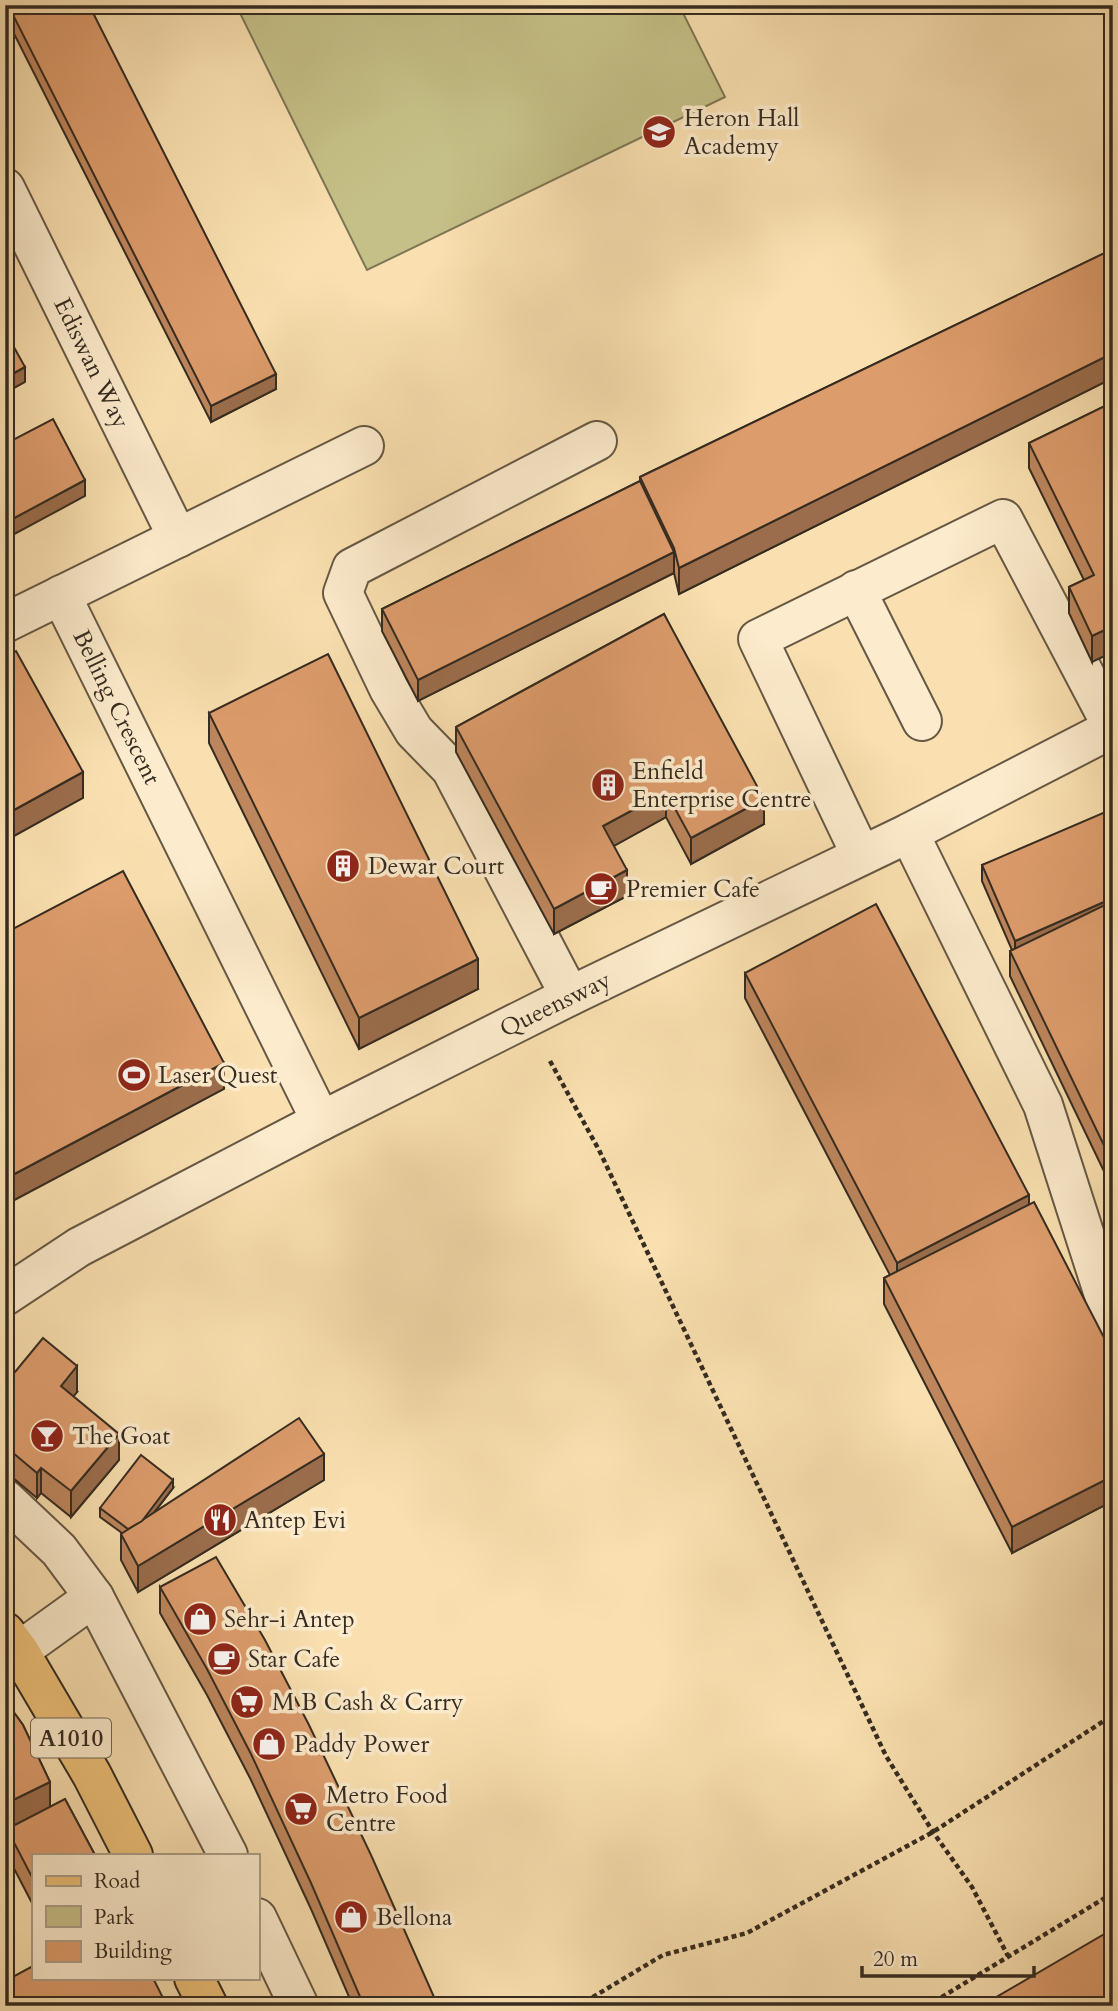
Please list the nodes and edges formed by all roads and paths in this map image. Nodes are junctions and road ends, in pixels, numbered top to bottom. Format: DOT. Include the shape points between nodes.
graph roads {
  1 [pos="5,188"];
  2 [pos="597,441"];
  3 [pos="364,446"];
  4 [pos="178,538"];
  5 [pos="856,590"];
  6 [pos="61,595"];
  7 [pos="5,623"];
  8 [pos="922,721"];
  9 [pos="1113,728"];
  10 [pos="909,833"];
  11 [pos="861,855"];
  12 [pos="570,996"];
  13 [pos="526,1018"];
  14 [pos="321,1121"];
  15 [pos="5,1296"];
  16 [pos="1113,1323"];
  17 [pos="5,1499"];
  18 [pos="94,1597"];
  19 [pos="12,1641"];
  20 [pos="1113,1715"];
  21 [pos="933,1832"];
  22 [pos="132,1854"];
  23 [pos="227,1854"];
  24 [pos="1113,1893"];
  25 [pos="259,1922"];
  26 [pos="1009,1956"];
  27 [pos="195,1980"];
  28 [pos="208,2006"];
  29 [pos="299,2006"];
  30 [pos="578,2006"];
  31 [pos="927,2006"];
  1 -- 4 [label="street, Ediswan Way"];
  2 -- 12 [label="street" via="352,568 342,593 414,731 451,769"];
  3 -- 4 [label="street"];
  4 -- 6 [label="street"];
  5 -- 8 [label="street"];
  5 -- 9 [label="street" via="1003,519"];
  5 -- 11 [label="street" via="758,639"];
  6 -- 7 [label="street"];
  6 -- 14 [label="street, Belling Crescent"];
  9 -- 10 [label="street, Queensway"];
  10 -- 11 [label="street, Queensway"];
  10 -- 16 [label="street" via="1043,1105"];
  11 -- 12 [label="street, Queensway"];
  12 -- 13 [label="street, Queensway"];
  13 -- 14 [label="street, Queensway"];
  13 -- 21 [label="path" via="599,1150 886,1756"];
  14 -- 15 [label="street, Queensway" via="79,1247"];
  17 -- 18 [label="street" via="59,1550"];
  18 -- 19 [label="street"];
  18 -- 23 [label="street"];
  19 -- 22 [label="main road, A1010" via="92,1775"];
  20 -- 21 [label="path"];
  21 -- 26 [label="path" via="972,1887"];
  21 -- 30 [label="path" via="747,1933 663,1955"];
  24 -- 26 [label="path"];
  25 -- 29 [label="street"];
  26 -- 31 [label="path"];
  27 -- 28 [label="main road"];
}
